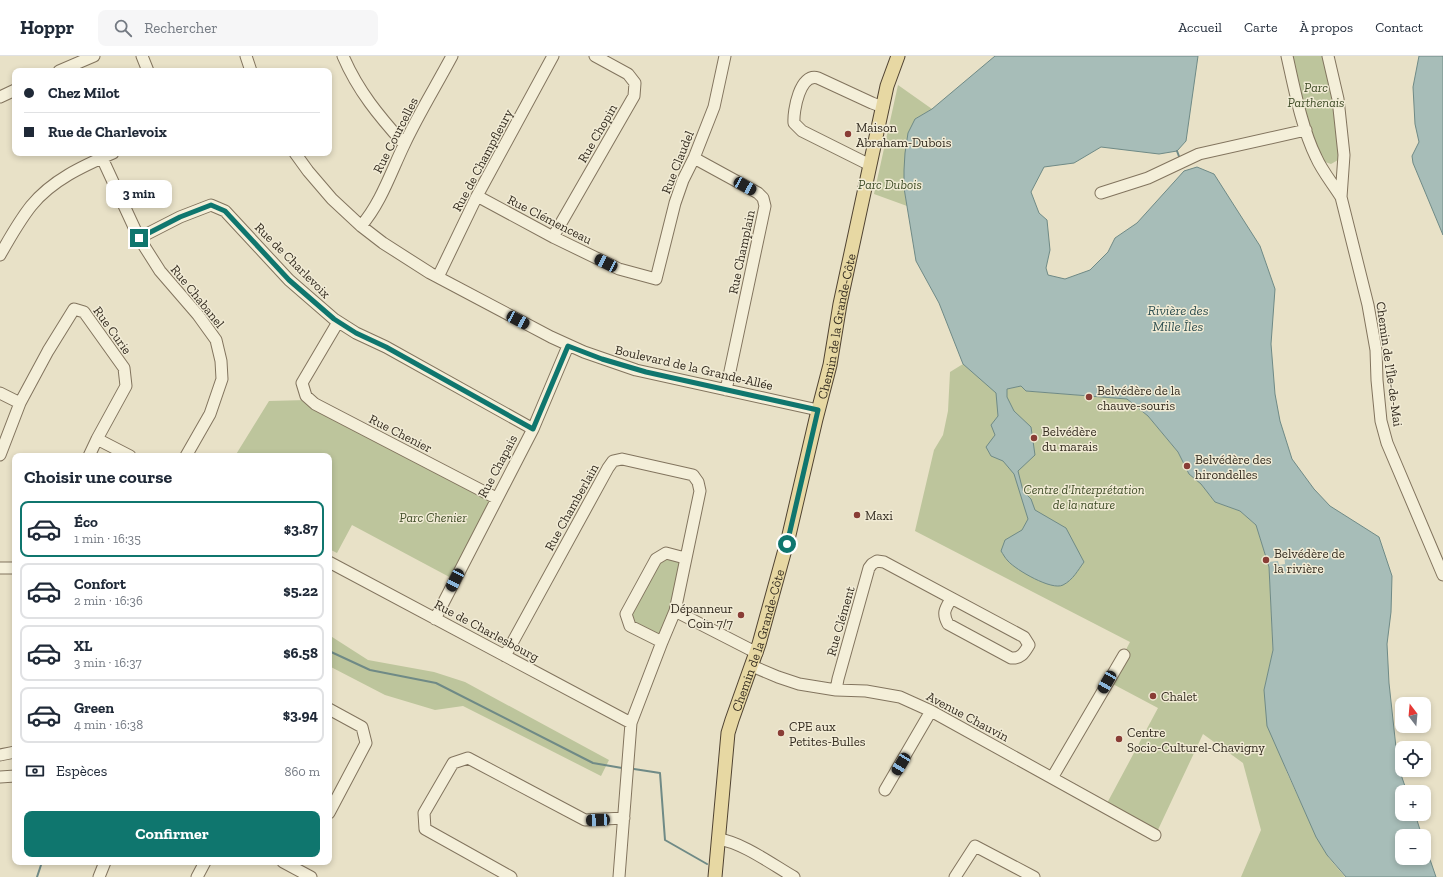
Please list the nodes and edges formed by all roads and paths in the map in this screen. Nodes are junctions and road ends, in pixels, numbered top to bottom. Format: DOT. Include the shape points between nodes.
graph roads {
  1 [pos="94,56"];
  2 [pos="142,56"];
  3 [pos="246,56"];
  4 [pos="344,56"];
  5 [pos="553,56"];
  6 [pos="595,56"];
  7 [pos="725,56"];
  8 [pos="898,56"];
  9 [pos="1287,56"];
  10 [pos="1328,56"];
  11 [pos="449,57"];
  12 [pos="66,68"];
  13 [pos="147,68"];
  14 [pos="250,68"];
  15 [pos="12,91"];
  16 [pos="0,97"];
  17 [pos="883,107"];
  18 [pos="1306,130"];
  19 [pos="404,144"];
  20 [pos="106,156"];
  21 [pos="297,156"];
  22 [pos="102,158"];
  23 [pos="694,158"];
  24 [pos="1344,162"];
  25 [pos="870,165"];
  26 [pos="1322,167"];
  27 [pos="1101,193"];
  28 [pos="478,196"];
  29 [pos="1341,197"];
  30 [pos="361,226"];
  31 [pos="553,237"];
  32 [pos="139,238"];
  33 [pos="4,240"];
  34 [pos="0,255"];
  35 [pos="438,277"];
  36 [pos="656,280"];
  37 [pos="338,322"];
  38 [pos="568,346"];
  39 [pos="726,390"];
  40 [pos="0,393"];
  41 [pos="20,403"];
  42 [pos="818,410"];
  43 [pos="533,429"];
  44 [pos="97,438"];
  45 [pos="90,453"];
  46 [pos="124,453"];
  47 [pos="188,453"];
  48 [pos="0,455"];
  49 [pos="496,498"];
  50 [pos="685,558"];
  51 [pos="332,564"];
  52 [pos="0,568"];
  53 [pos="12,568"];
  54 [pos="1443,574"];
  55 [pos="951,599"];
  56 [pos="675,611"];
  57 [pos="435,619"];
  58 [pos="662,642"];
  59 [pos="756,653"];
  60 [pos="1124,654"];
  61 [pos="505,656"];
  62 [pos="752,666"];
  63 [pos="836,690"];
  64 [pos="332,711"];
  65 [pos="931,712"];
  66 [pos="631,723"];
  67 [pos="12,753"];
  68 [pos="0,755"];
  69 [pos="12,776"];
  70 [pos="0,777"];
  71 [pos="1052,778"];
  72 [pos="885,790"];
  73 [pos="332,808"];
  74 [pos="624,818"];
  75 [pos="1156,835"];
  76 [pos="718,839"];
  77 [pos="104,865"];
  78 [pos="203,865"];
  79 [pos="289,865"];
  80 [pos="300,870"];
  81 [pos="99,877"];
  82 [pos="197,877"];
  83 [pos="311,877"];
  84 [pos="511,877"];
  85 [pos="619,877"];
  86 [pos="715,877"];
  87 [pos="794,877"];
  88 [pos="955,877"];
  89 [pos="1034,877"];
  1 -- 12 [label="street"];
  2 -- 13 [label="street"];
  3 -- 14 [label="street"];
  4 -- 19 [label="street" via="360,90"];
  5 -- 28 [label="street, Rue de Champfleury"];
  6 -- 31 [label="street, Rue Chopin" via="628,74 635,83 634,96"];
  7 -- 23 [label="street, Rue Claudel" via="714,107"];
  8 -- 17 [label="main road, Chemin de la Grande-Côte"];
  9 -- 18 [label="street, Chemin de l'Île-de-Mai"];
  10 -- 24 [label="street, Chemin de l'Île-de-Mai" via="1338,99"];
  11 -- 19 [label="street, Rue Courcelles"];
  15 -- 16 [label="street"];
  17 -- 25 [label="main road, Chemin de la Grande-Côte"];
  17 -- 25 [label="street" via="813,77 806,80 801,87 794,113 794,123 802,132"];
  18 -- 26 [label="street, Chemin de l'Île-de-Mai" via="1312,149"];
  18 -- 27 [label="street" via="1199,154 1148,178"];
  19 -- 30 [label="street, Rue Courcelles" via="388,182"];
  20 -- 22 [label="street"];
  21 -- 30 [label="street, Boulevard de la Grande-Allée" via="332,199"];
  22 -- 32 [label="street, Rue Chabanel"];
  22 -- 33 [label="street" via="68,174 47,190"];
  23 -- 36 [label="street, Rue Claudel" via="675,203"];
  23 -- 39 [label="street, Rue Champlain" via="758,193 763,198 765,206"];
  24 -- 26 [label="street" via="1331,170"];
  24 -- 29 [label="street, Chemin de l'Île-de-Mai"];
  25 -- 42 [label="main road, Chemin de la Grande-Côte" via="840,304 831,359"];
  26 -- 29 [label="street, Chemin de l'Île-de-Mai"];
  28 -- 31 [label="street, Rue Clémenceau"];
  28 -- 35 [label="street, Rue de Champfleury"];
  29 -- 54 [label="street, Chemin de l'Île-de-Mai" via="1368,305 1376,350 1381,421 1385,436"];
  30 -- 35 [label="street, Boulevard de la Grande-Allée" via="395,252"];
  31 -- 36 [label="street, Rue Clémenceau" via="619,269"];
  32 -- 37 [label="street, Rue de Charlevoix" via="180,217 211,205 225,211 289,280"];
  32 -- 47 [label="street, Rue Chabanel" via="160,271 216,340 221,361 222,379 210,414"];
  33 -- 34 [label="street"];
  35 -- 38 [label="street, Boulevard de la Grande-Allée"];
  37 -- 43 [label="street, Rue de Charlevoix"];
  37 -- 49 [label="street, Rue Chenier" via="302,383 306,396 315,404"];
  38 -- 39 [label="street, Boulevard de la Grande-Allée" via="632,368"];
  38 -- 43 [label="street, Rue Chapais"];
  39 -- 42 [label="street, Boulevard de la Grande-Allée"];
  40 -- 41 [label="street"];
  41 -- 44 [label="street, Rue Curie" via="74,309 84,312 124,368 126,386"];
  41 -- 48 [label="street, Rue Curie"];
  42 -- 59 [label="main road, Chemin de la Grande-Côte" via="784,554"];
  43 -- 49 [label="street, Rue Chapais"];
  44 -- 45 [label="street, Rue Curie"];
  44 -- 46 [label="street"];
  49 -- 57 [label="street, Rue Chapais"];
  50 -- 56 [label="street, Rue Chamberlain"];
  50 -- 58 [label="street" via="666,553 656,559 626,614 630,626"];
  50 -- 61 [label="street, Rue Chamberlain" via="700,490 693,475 622,459 614,461"];
  51 -- 57 [label="street, Rue de Charlesbourg"];
  52 -- 53 [label="street"];
  55 -- 55 [label="street" via="1024,637 1029,645 1023,656 1011,658 948,624 944,618"];
  55 -- 63 [label="street, Rue Clément" via="883,562 874,562 870,568"];
  56 -- 58 [label="street, Rue Chamberlain"];
  56 -- 59 [label="street"];
  57 -- 61 [label="street, Rue de Charlesbourg"];
  58 -- 66 [label="street, Rue Chamberlain"];
  59 -- 62 [label="main road, Chemin de la Grande-Côte"];
  60 -- 71 [label="street"];
  61 -- 66 [label="street, Rue de Charlesbourg"];
  62 -- 63 [label="street, Avenue Chauvin" via="794,683"];
  62 -- 76 [label="main road, Chemin de la Grande-Côte" via="728,733"];
  63 -- 65 [label="street, Avenue Chauvin" via="866,691 900,697"];
  64 -- 73 [label="street" via="362,727 366,742"];
  65 -- 71 [label="street, Avenue Chauvin"];
  65 -- 72 [label="street"];
  66 -- 74 [label="street, Rue Chamberlain"];
  67 -- 68 [label="street"];
  69 -- 70 [label="street"];
  71 -- 75 [label="street, Avenue Chauvin"];
  74 -- 84 [label="street" via="586,820 468,758 453,763 424,813 425,829"];
  74 -- 85 [label="street, Rue Chamberlain"];
  76 -- 86 [label="main road, Chemin de la Grande-Côte"];
  76 -- 87 [label="street" via="742,847"];
  77 -- 81 [label="street"];
  78 -- 82 [label="street"];
  79 -- 80 [label="street"];
  80 -- 83 [label="street"];
  88 -- 89 [label="street" via="975,846"];
}
